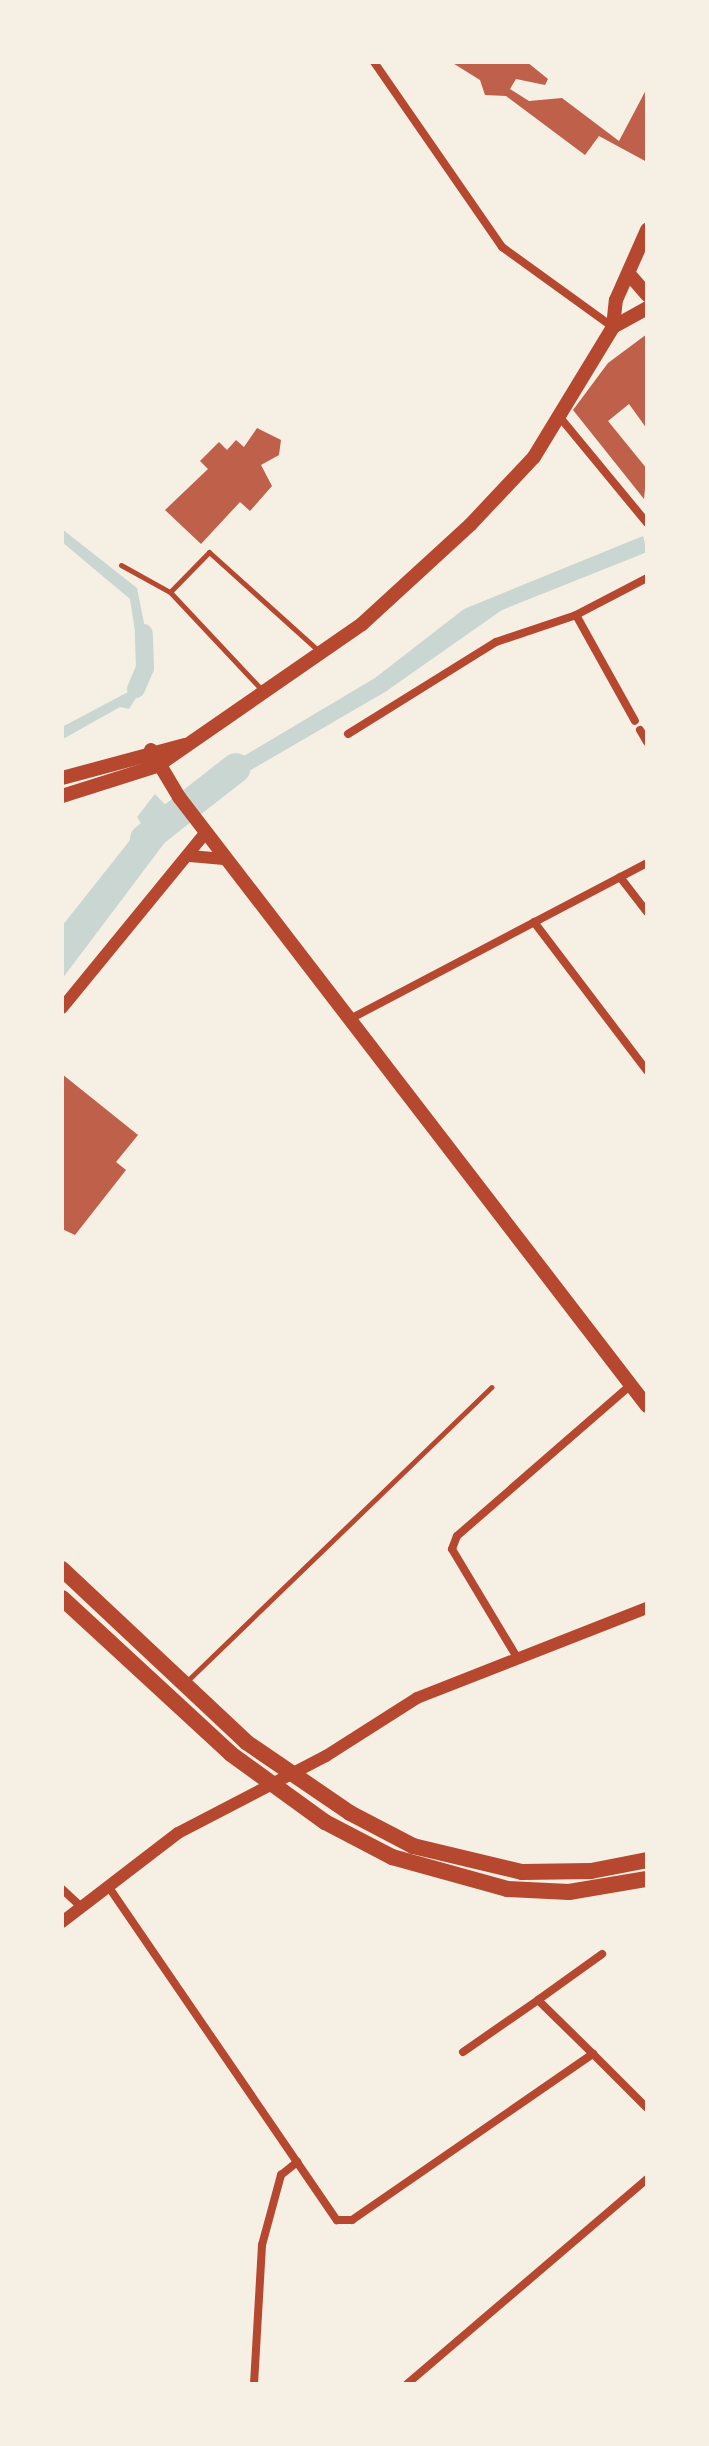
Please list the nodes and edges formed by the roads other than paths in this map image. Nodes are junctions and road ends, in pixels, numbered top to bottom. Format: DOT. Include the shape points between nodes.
graph roads {
  1 [pos="374,62"];
  2 [pos="647,230"];
  3 [pos="629,274"];
  4 [pos="647,295"];
  5 [pos="647,308"];
  6 [pos="613,327"];
  7 [pos="556,413"];
  8 [pos="647,523"];
  9 [pos="121,565"];
  10 [pos="647,578"];
  11 [pos="170,592"];
  12 [pos="576,615"];
  13 [pos="320,652"];
  14 [pos="264,691"];
  15 [pos="635,721"];
  16 [pos="640,730"];
  17 [pos="348,734"];
  18 [pos="647,742"];
  19 [pos="187,745"];
  20 [pos="151,750"];
  21 [pos="157,766"];
  22 [pos="62,778"];
  23 [pos="62,796"];
  24 [pos="206,832"];
  25 [pos="190,856"];
  26 [pos="227,859"];
  27 [pos="647,863"];
  28 [pos="620,877"];
  29 [pos="647,912"];
  30 [pos="534,922"];
  31 [pos="62,1008"];
  32 [pos="350,1019"];
  33 [pos="647,1071"];
  34 [pos="631,1385"];
  35 [pos="491,1387"];
  36 [pos="647,1406"];
  37 [pos="62,1569"];
  38 [pos="62,1598"];
  39 [pos="647,1608"];
  40 [pos="518,1659"];
  41 [pos="184,1684"];
  42 [pos="288,1771"];
  43 [pos="273,1785"];
  44 [pos="647,1860"];
  45 [pos="647,1879"];
  46 [pos="108,1886"];
  47 [pos="62,1889"];
  48 [pos="80,1906"];
  49 [pos="62,1922"];
  50 [pos="602,1954"];
  51 [pos="538,2000"];
  52 [pos="463,2052"];
  53 [pos="593,2054"];
  54 [pos="647,2108"];
  55 [pos="297,2162"];
  56 [pos="647,2179"];
  57 [pos="254,2384"];
  58 [pos="407,2384"];
  1 -- 6 [label="street" via="502,247"];
  2 -- 3 [label="main road"];
  3 -- 4 [label="main road"];
  3 -- 6 [label="main road"];
  5 -- 6 [label="main road"];
  6 -- 7 [label="main road"];
  7 -- 8 [label="street"];
  7 -- 13 [label="main road" via="534,457 470,525 398,594"];
  9 -- 11 [label="lane"];
  10 -- 12 [label="street"];
  11 -- 13 [label="lane" via="209,552"];
  11 -- 14 [label="lane"];
  12 -- 15 [label="street"];
  12 -- 17 [label="street" via="496,642"];
  13 -- 14 [label="main road"];
  14 -- 19 [label="main road"];
  16 -- 18 [label="street"];
  19 -- 20 [label="main road"];
  19 -- 21 [label="main road"];
  20 -- 21 [label="main road"];
  20 -- 22 [label="main road"];
  21 -- 23 [label="main road"];
  21 -- 24 [label="main road"];
  24 -- 25 [label="street"];
  24 -- 26 [label="main road"];
  25 -- 26 [label="street"];
  25 -- 31 [label="street"];
  26 -- 32 [label="main road"];
  27 -- 28 [label="street"];
  28 -- 29 [label="street"];
  28 -- 30 [label="street"];
  30 -- 32 [label="street"];
  30 -- 33 [label="street"];
  32 -- 34 [label="main road"];
  34 -- 36 [label="main road"];
  34 -- 40 [label="street" via="457,1536 452,1549"];
  35 -- 41 [label="lane"];
  37 -- 41 [label="main road"];
  38 -- 43 [label="main road"];
  39 -- 40 [label="street"];
  40 -- 42 [label="street" via="417,1698 326,1756"];
  41 -- 42 [label="main road"];
  42 -- 43 [label="street"];
  42 -- 44 [label="main road" via="350,1813 463,1862 522,1872 591,1871"];
  43 -- 45 [label="main road" via="378,1850 448,1877 569,1892"];
  43 -- 46 [label="street" via="178,1833"];
  46 -- 48 [label="street"];
  46 -- 55 [label="street"];
  47 -- 48 [label="street"];
  48 -- 49 [label="street"];
  50 -- 51 [label="street"];
  51 -- 52 [label="street"];
  51 -- 53 [label="street"];
  53 -- 54 [label="street"];
  53 -- 55 [label="street" via="352,2220 337,2220"];
  55 -- 57 [label="street" via="281,2175 262,2245"];
  56 -- 58 [label="street"];
}
